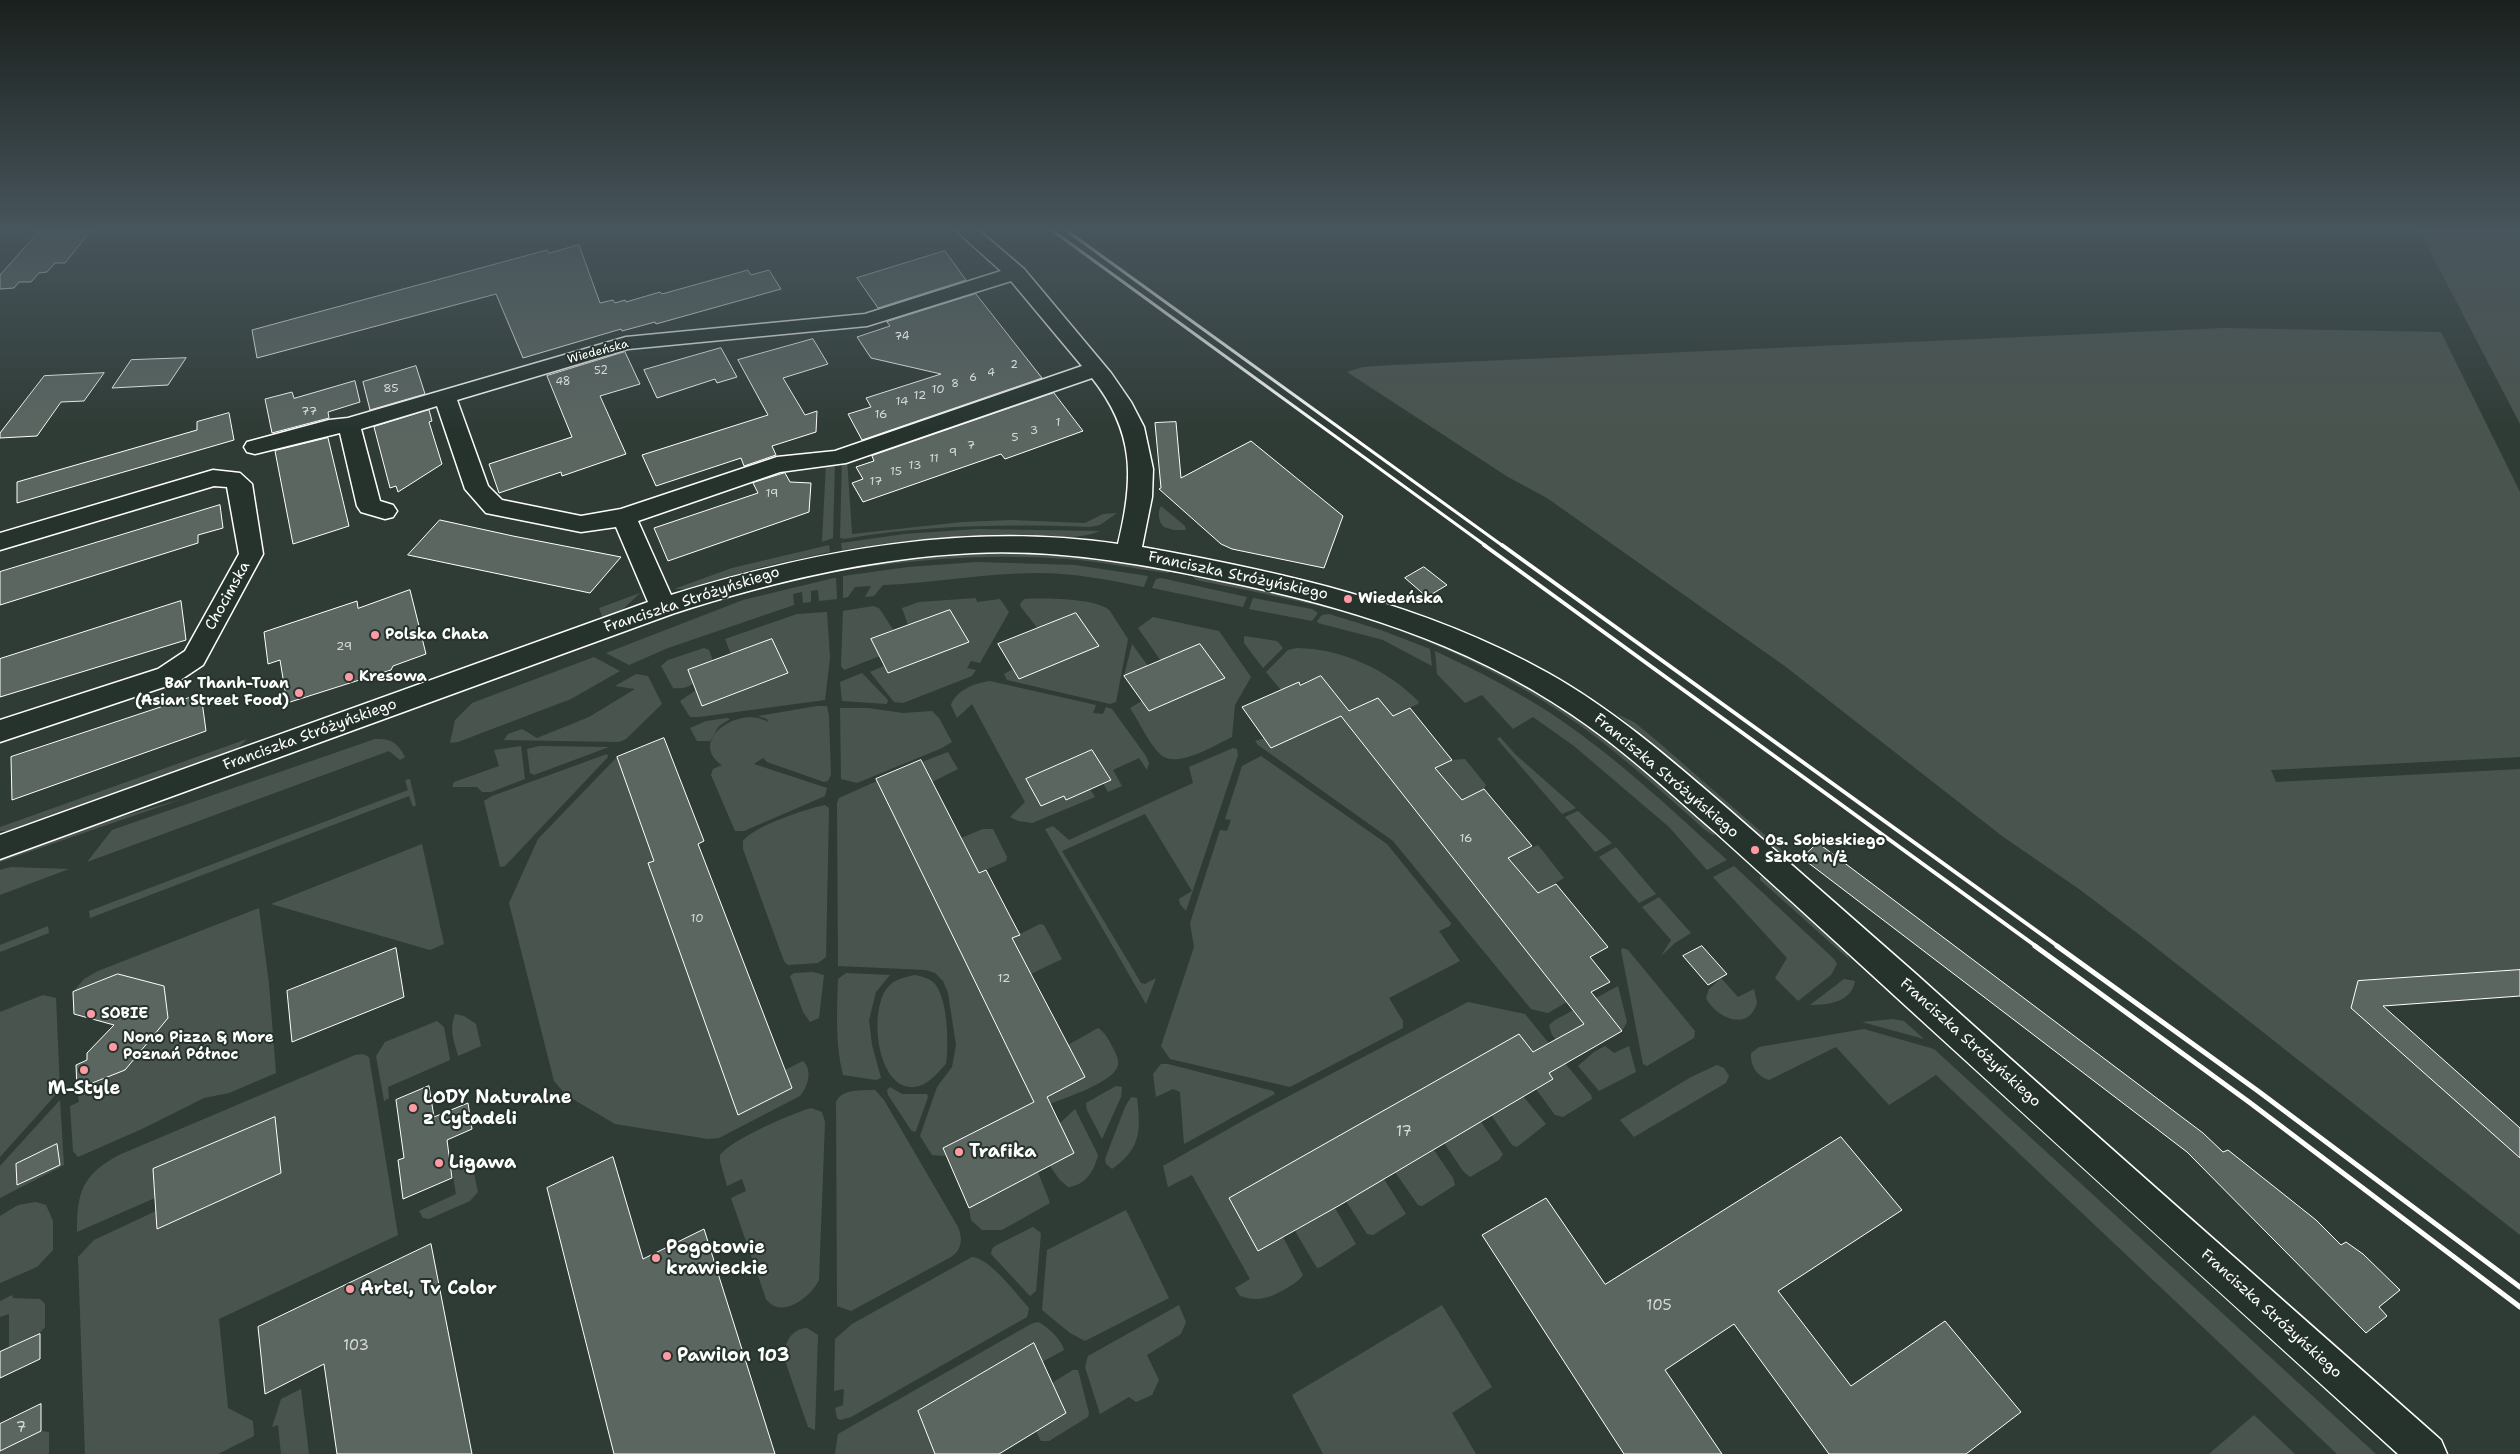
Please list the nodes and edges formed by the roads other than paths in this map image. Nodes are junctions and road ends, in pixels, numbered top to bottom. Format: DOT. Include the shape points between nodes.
graph roads {
  1 [pos="944,296"];
  2 [pos="1036,296"];
  3 [pos="1095,369"];
  4 [pos="446,396"];
  5 [pos="349,425"];
  6 [pos="255,447"];
  7 [pos="385,511"];
  8 [pos="624,517"];
  9 [pos="0,542"];
  10 [pos="1128,553"];
  11 [pos="663,607"];
  12 [pos="0,731"];
  13 [pos="0,847"];
  14 [pos="2427,1454"];
  1 -- 4 [label="street, Wiedeńska" via="867,320 626,343"];
  2 -- 3 [label="street"];
  3 -- 8 [label="street" via="838,458 777,464"];
  3 -- 10 [label="street" via="1128,414 1137,440 1142,469 1140,499"];
  4 -- 5 [label="street, Wiedeńska"];
  4 -- 8 [label="street" via="477,489 494,507 581,524"];
  5 -- 6 [label="street, Wiedeńska" via="328,427"];
  5 -- 7 [label="street" via="369,506"];
  8 -- 11 [label="street"];
  9 -- 12 [label="street, Chocimska" via="213,478 232,479 240,484 251,554 194,658 167,676"];
  10 -- 11 [label="street, Franciszka Stróżyńskiego" via="1018,544 962,545 877,553 786,570"];
  10 -- 14 [label="street, Franciszka Stróżyńskiego" via="1316,591 1376,608 1443,632 1500,659 1588,712 1654,762 1755,850"];
  11 -- 13 [label="street, Franciszka Stróżyńskiego"];
}
